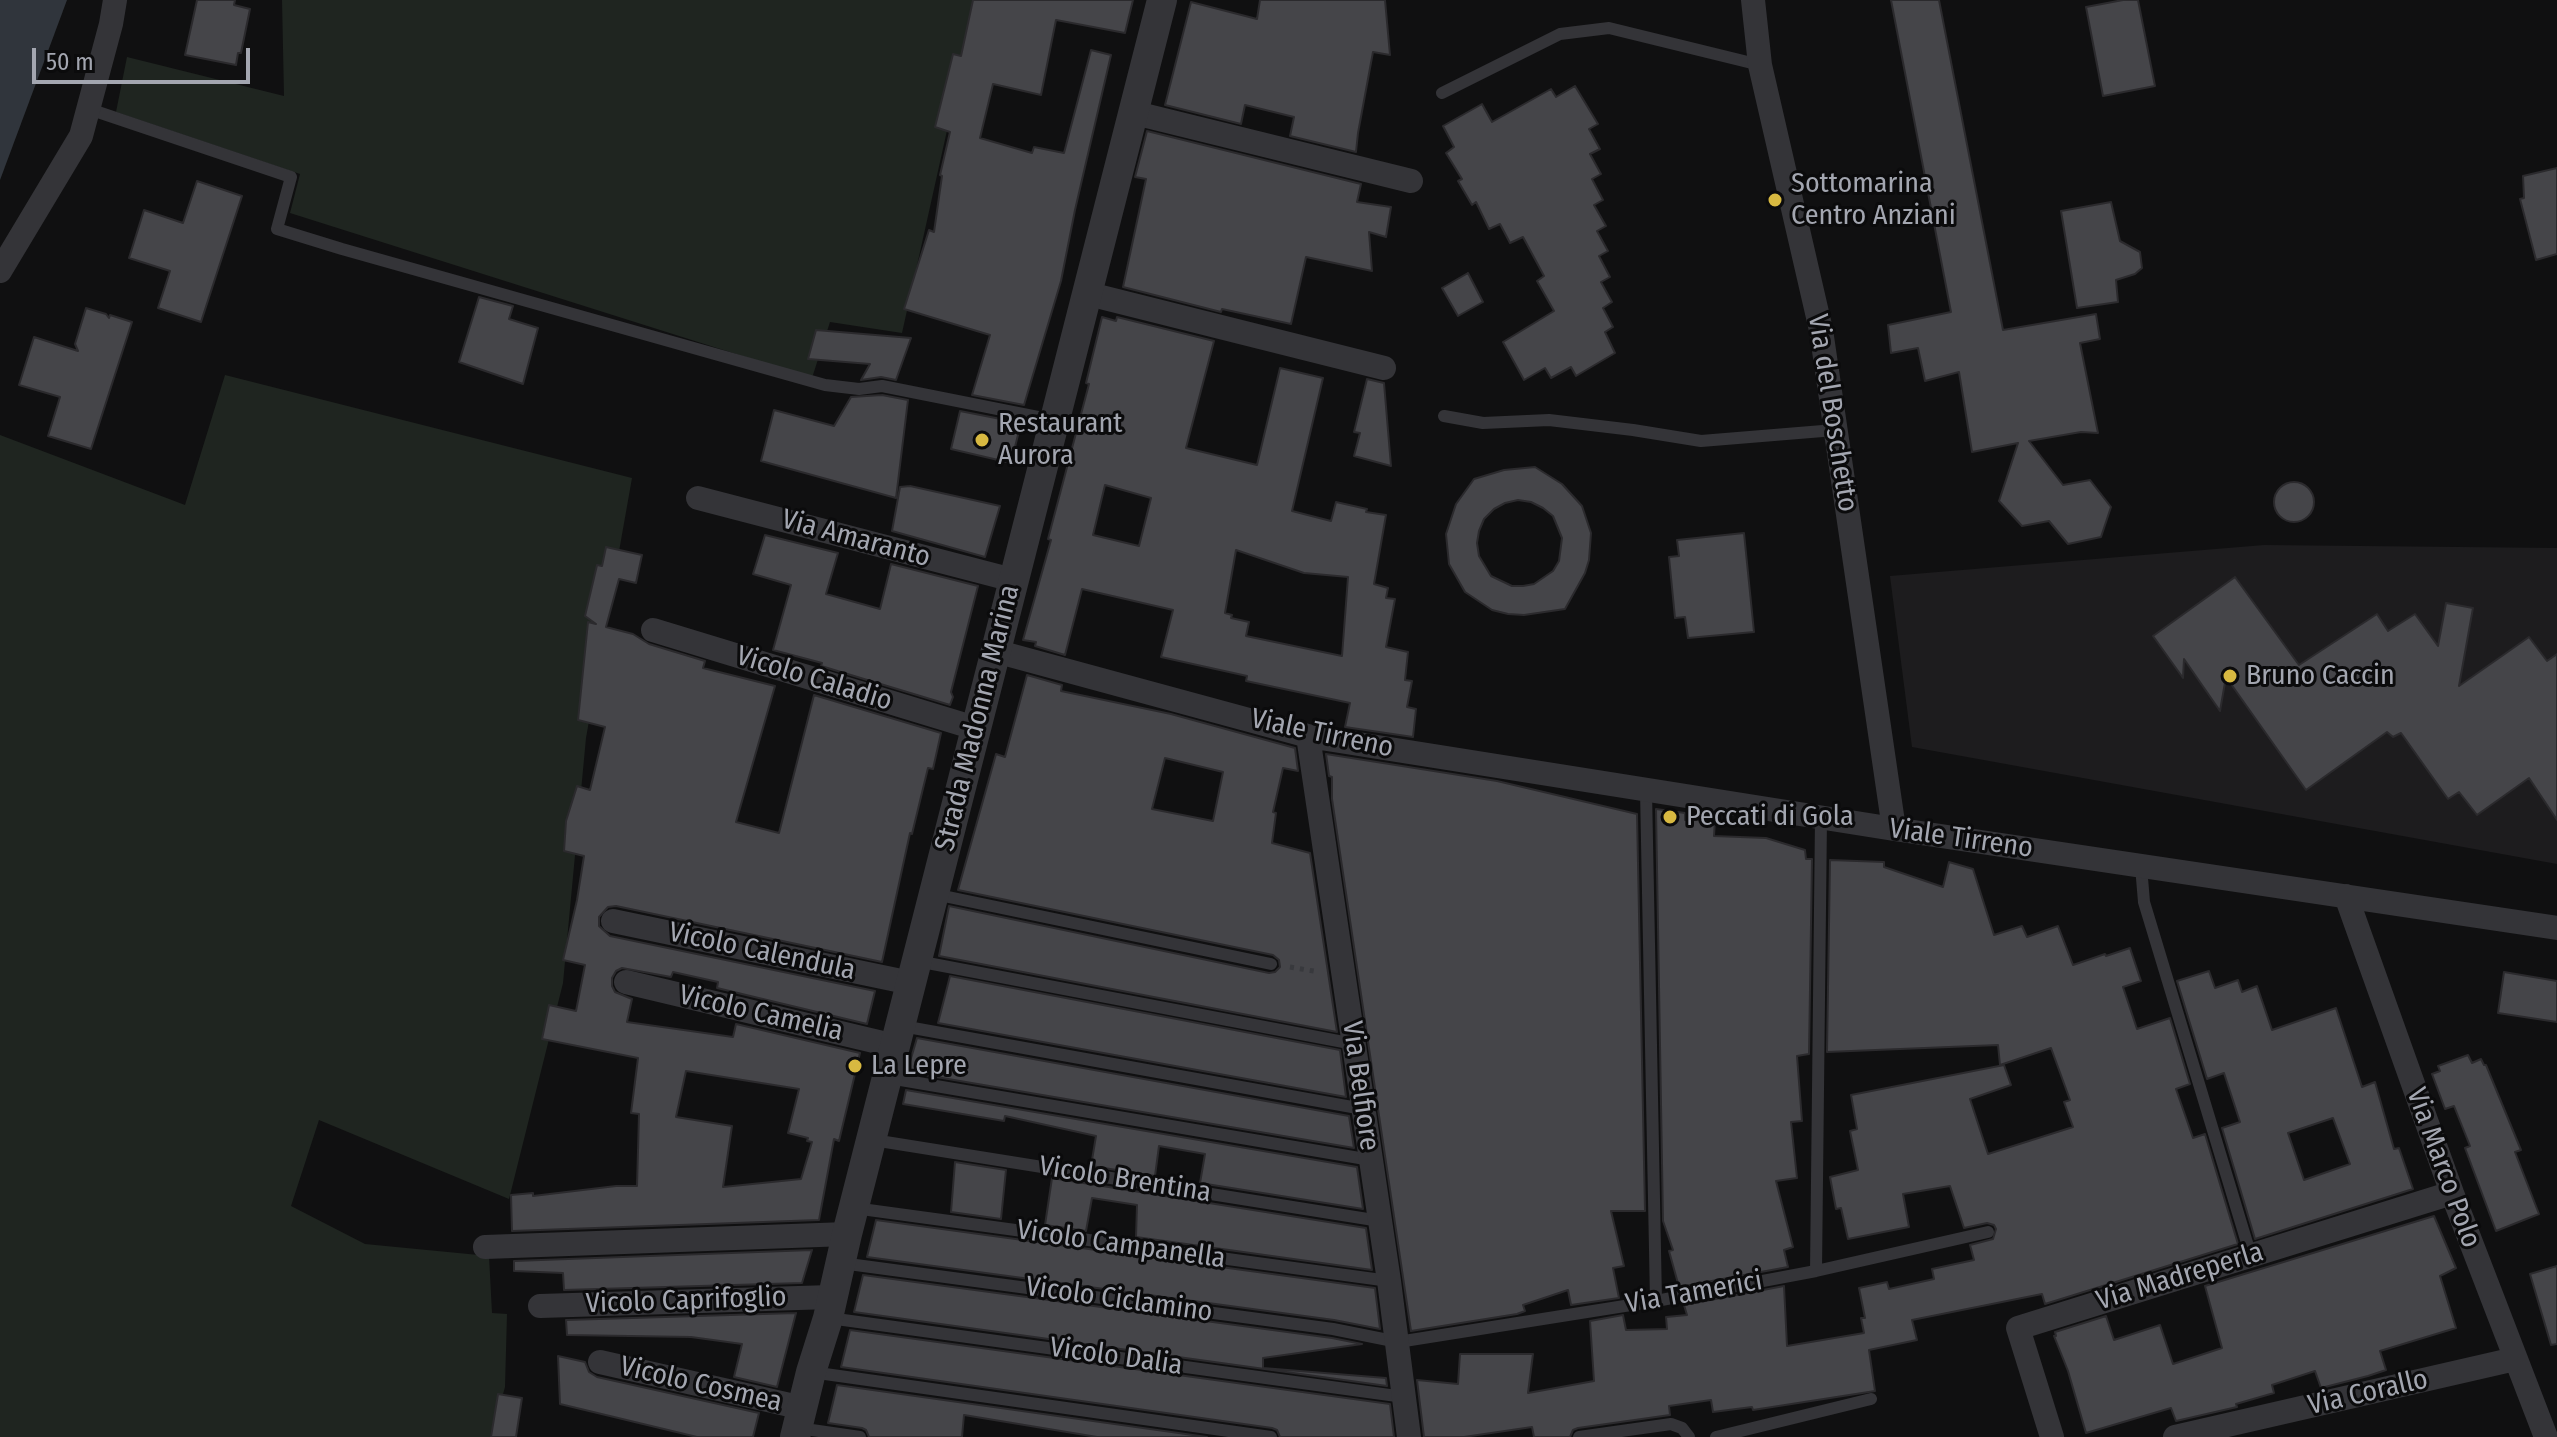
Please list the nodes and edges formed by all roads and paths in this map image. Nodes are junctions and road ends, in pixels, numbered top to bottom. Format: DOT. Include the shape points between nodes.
graph roads {
  1 [pos="115,0"];
  2 [pos="1162,0"];
  3 [pos="1753,0"];
  4 [pos="1760,65"];
  5 [pos="1442,93"];
  6 [pos="89,109"];
  7 [pos="1131,112"];
  8 [pos="1411,181"];
  9 [pos="0,271"];
  10 [pos="1085,293"];
  11 [pos="1384,368"];
  12 [pos="1444,416"];
  13 [pos="1053,420"];
  14 [pos="1835,430"];
  15 [pos="698,498"];
  16 [pos="1013,580"];
  17 [pos="653,630"];
  18 [pos="995,651"];
  19 [pos="975,728"];
  20 [pos="1308,736"];
  21 [pos="1646,790"];
  22 [pos="1821,818"];
  23 [pos="1894,829"];
  24 [pos="2141,866"];
  25 [pos="934,894"];
  26 [pos="2346,896"];
  27 [pos="613,921"];
  28 [pos="2557,928"];
  29 [pos="1271,964"];
  30 [pos="914,972"];
  31 [pos="1344,976"];
  32 [pos="626,982"];
  33 [pos="897,1036"];
  34 [pos="1354,1044"];
  35 [pos="887,1078"];
  36 [pos="1363,1109"];
  37 [pos="871,1139"];
  38 [pos="1371,1160"];
  39 [pos="2452,1193"];
  40 [pos="1380,1221"];
  41 [pos="1988,1232"];
  42 [pos="847,1235"];
  43 [pos="485,1247"];
  44 [pos="2251,1256"];
  45 [pos="1816,1271"];
  46 [pos="1389,1281"];
  47 [pos="1656,1301"];
  48 [pos="540,1306"];
  49 [pos="830,1307"];
  50 [pos="1398,1342"];
  51 [pos="2515,1359"];
  52 [pos="600,1362"];
  53 [pos="811,1372"];
  54 [pos="1404,1397"];
  55 [pos="1871,1399"];
  56 [pos="799,1424"];
  57 [pos="860,1437"];
  58 [pos="1271,1437"];
  59 [pos="1409,1437"];
  60 [pos="1579,1437"];
  61 [pos="1689,1437"];
  62 [pos="1716,1437"];
  63 [pos="2052,1437"];
  64 [pos="2175,1437"];
  65 [pos="2546,1437"];
  1 -- 6 [label="street"];
  2 -- 7 [label="street, Strada Madonna Marina"];
  3 -- 4 [label="street, Via del Boschetto"];
  4 -- 5 [label="lane" via="1609,28 1560,34"];
  4 -- 14 [label="street, Via del Boschetto" via="1821,330"];
  6 -- 9 [label="street" via="81,136"];
  6 -- 13 [label="lane" via="291,177 277,229 825,385 882,386"];
  7 -- 8 [label="street"];
  7 -- 10 [label="street, Strada Madonna Marina"];
  10 -- 11 [label="street"];
  10 -- 13 [label="street, Strada Madonna Marina"];
  12 -- 14 [label="lane" via="1483,423 1549,420 1701,441"];
  13 -- 16 [label="street, Strada Madonna Marina"];
  14 -- 23 [label="street, Via del Boschetto"];
  15 -- 16 [label="street, Via Amaranto"];
  16 -- 18 [label="street, Strada Madonna Marina"];
  17 -- 19 [label="street, Vicolo Caladio"];
  18 -- 19 [label="street, Strada Madonna Marina"];
  18 -- 20 [label="street, Viale Tirreno"];
  19 -- 25 [label="street, Strada Madonna Marina"];
  20 -- 21 [label="street, Viale Tirreno"];
  20 -- 31 [label="street, Via Belfiore"];
  21 -- 22 [label="street, Viale Tirreno"];
  21 -- 47 [label="lane"];
  22 -- 23 [label="street, Viale Tirreno"];
  22 -- 45 [label="lane"];
  23 -- 24 [label="street, Viale Tirreno"];
  24 -- 26 [label="street, Viale Tirreno"];
  24 -- 44 [label="lane" via="2144,902"];
  25 -- 29 [label="lane"];
  25 -- 30 [label="street, Strada Madonna Marina"];
  26 -- 28 [label="street, Viale Tirreno"];
  26 -- 39 [label="street, Via Marco Polo"];
  27 -- 30 [label="street, Vicolo Calendula"];
  29 -- 31 [label="path"];
  30 -- 33 [label="street, Strada Madonna Marina"];
  30 -- 34 [label="lane"];
  31 -- 34 [label="street, Via Belfiore"];
  32 -- 33 [label="street, Vicolo Camelia"];
  33 -- 35 [label="street, Strada Madonna Marina"];
  33 -- 36 [label="lane"];
  34 -- 36 [label="street, Via Belfiore"];
  35 -- 37 [label="street, Strada Madonna Marina"];
  35 -- 38 [label="lane"];
  36 -- 38 [label="street, Via Belfiore"];
  37 -- 40 [label="lane, Vicolo Brentina"];
  37 -- 42 [label="street, Strada Madonna Marina"];
  38 -- 40 [label="street, Via Belfiore"];
  39 -- 44 [label="street, Via Madreperla"];
  39 -- 51 [label="street, Via Marco Polo"];
  40 -- 46 [label="street, Via Belfiore"];
  41 -- 45 [label="lane, Via Tamerici"];
  42 -- 43 [label="street"];
  42 -- 46 [label="lane, Vicolo Campanella"];
  42 -- 49 [label="street, Strada Madonna Marina"];
  42 -- 50 [label="lane, Vicolo Ciclamino"];
  44 -- 63 [label="street, Via Madreperla" via="2018,1328"];
  45 -- 47 [label="lane, Via Tamerici"];
  46 -- 50 [label="street, Via Belfiore"];
  47 -- 50 [label="lane, Via Tamerici"];
  48 -- 49 [label="street, Vicolo Caprifoglio"];
  49 -- 53 [label="street, Strada Madonna Marina"];
  49 -- 54 [label="lane, Vicolo Dalia"];
  50 -- 54 [label="street, Via Belfiore"];
  51 -- 64 [label="street, Via Corallo"];
  51 -- 65 [label="street, Via Marco Polo"];
  52 -- 56 [label="street, Vicolo Cosmea"];
  53 -- 56 [label="street, Strada Madonna Marina"];
  53 -- 58 [label="lane"];
  54 -- 59 [label="street, Via Belfiore"];
  55 -- 62 [label="lane"];
  56 -- 57 [label="lane"];
  60 -- 61 [label="lane" via="1671,1424"];
}
